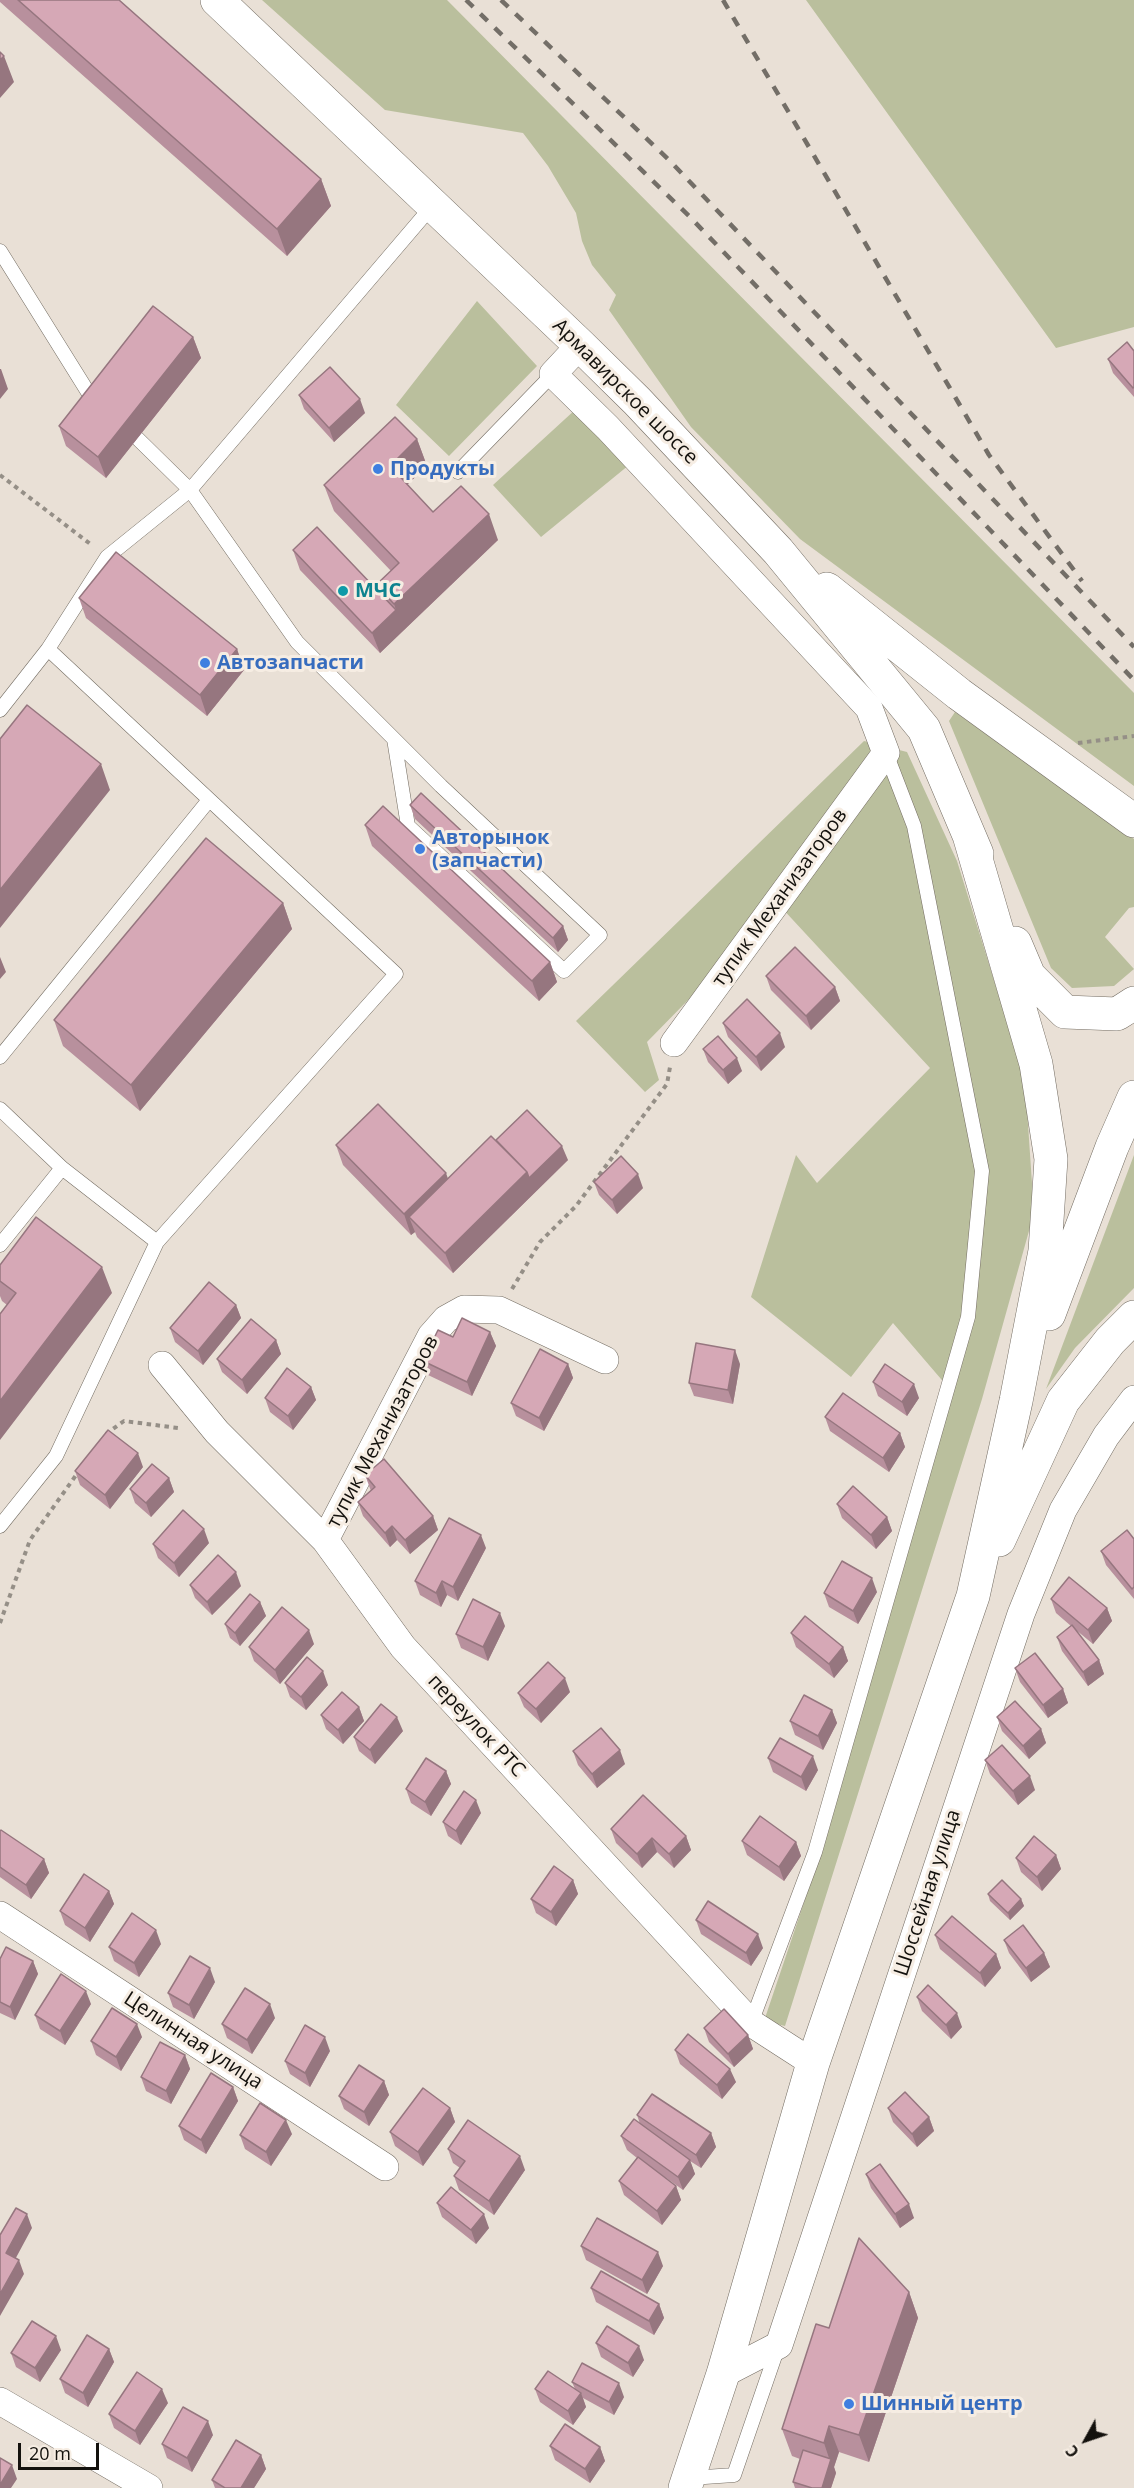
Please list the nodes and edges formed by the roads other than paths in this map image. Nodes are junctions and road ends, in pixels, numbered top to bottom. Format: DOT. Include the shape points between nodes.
graph roads {
  1 [pos="217,0"];
  2 [pos="433,205"];
  3 [pos="0,251"];
  4 [pos="580,345"];
  5 [pos="553,374"];
  6 [pos="97,407"];
  7 [pos="137,438"];
  8 [pos="458,472"];
  9 [pos="190,489"];
  10 [pos="778,551"];
  11 [pos="48,650"];
  12 [pos="0,710"];
  13 [pos="394,739"];
  14 [pos="886,753"];
  15 [pos="209,801"];
  16 [pos="1134,821"];
  17 [pos="969,835"];
  18 [pos="1134,1004"];
  19 [pos="674,1043"];
  20 [pos="0,1057"];
  21 [pos="1134,1097"];
  22 [pos="0,1109"];
  23 [pos="62,1168"];
  24 [pos="157,1242"];
  25 [pos="0,1245"];
  26 [pos="1134,1317"];
  27 [pos="605,1360"];
  28 [pos="162,1365"];
  29 [pos="1134,1399"];
  30 [pos="1016,1401"];
  31 [pos="0,1526"];
  32 [pos="325,1540"];
  33 [pos="973,1596"];
  34 [pos="0,1915"];
  35 [pos="751,2023"];
  36 [pos="813,2063"];
  37 [pos="385,2168"];
  38 [pos="779,2345"];
  39 [pos="723,2374"];
  40 [pos="0,2401"];
  41 [pos="687,2483"];
  42 [pos="149,2488"];
  1 -- 2 [label="main road, Армавирское шоссе"];
  2 -- 4 [label="main road, Армавирское шоссе"];
  2 -- 9 [label="lane"];
  3 -- 6 [label="lane"];
  4 -- 5 [label="street"];
  4 -- 10 [label="main road, Армавирское шоссе"];
  5 -- 8 [label="lane"];
  5 -- 14 [label="street" via="870,708"];
  7 -- 9 [label="lane"];
  9 -- 11 [label="lane" via="107,557"];
  9 -- 13 [label="lane" via="297,642"];
  10 -- 16 [label="main road" via="959,694"];
  10 -- 17 [label="main road, Армавирское шоссе" via="924,729"];
  11 -- 12 [label="lane"];
  11 -- 15 [label="lane"];
  13 -- 13 [label="lane" via="408,826 564,971 600,935"];
  14 -- 19 [label="street, тупик Механизаторов"];
  14 -- 35 [label="lane" via="914,826 982,1171 968,1317 815,1852"];
  15 -- 20 [label="lane"];
  15 -- 24 [label="lane" via="396,975"];
  17 -- 18 [label="main road" via="1029,976 1065,1012 1117,1014"];
  17 -- 30 [label="main road" via="1035,1064 1051,1159 1045,1251"];
  21 -- 30 [label="main road"];
  22 -- 23 [label="lane"];
  23 -- 24 [label="lane"];
  23 -- 25 [label="lane"];
  24 -- 31 [label="lane" via="56,1456"];
  26 -- 33 [label="main road" via="1063,1401"];
  27 -- 32 [label="street, тупик Механизаторов" via="499,1310 464,1309 446,1319 431,1336"];
  28 -- 32 [label="street, переулок РТС" via="217,1432"];
  29 -- 38 [label="street, Шоссейная улица" via="1106,1436 1063,1510 1021,1614"];
  30 -- 33 [label="main road"];
  32 -- 35 [label="street, переулок РТС" via="403,1647"];
  33 -- 36 [label="main road"];
  34 -- 37 [label="street, Целинная улица"];
  35 -- 36 [label="street, переулок РТС"];
  36 -- 39 [label="main road"];
  38 -- 39 [label="street"];
  38 -- 41 [label="lane" via="734,2475"];
  39 -- 41 [label="main road"];
  40 -- 42 [label="street"];
}
